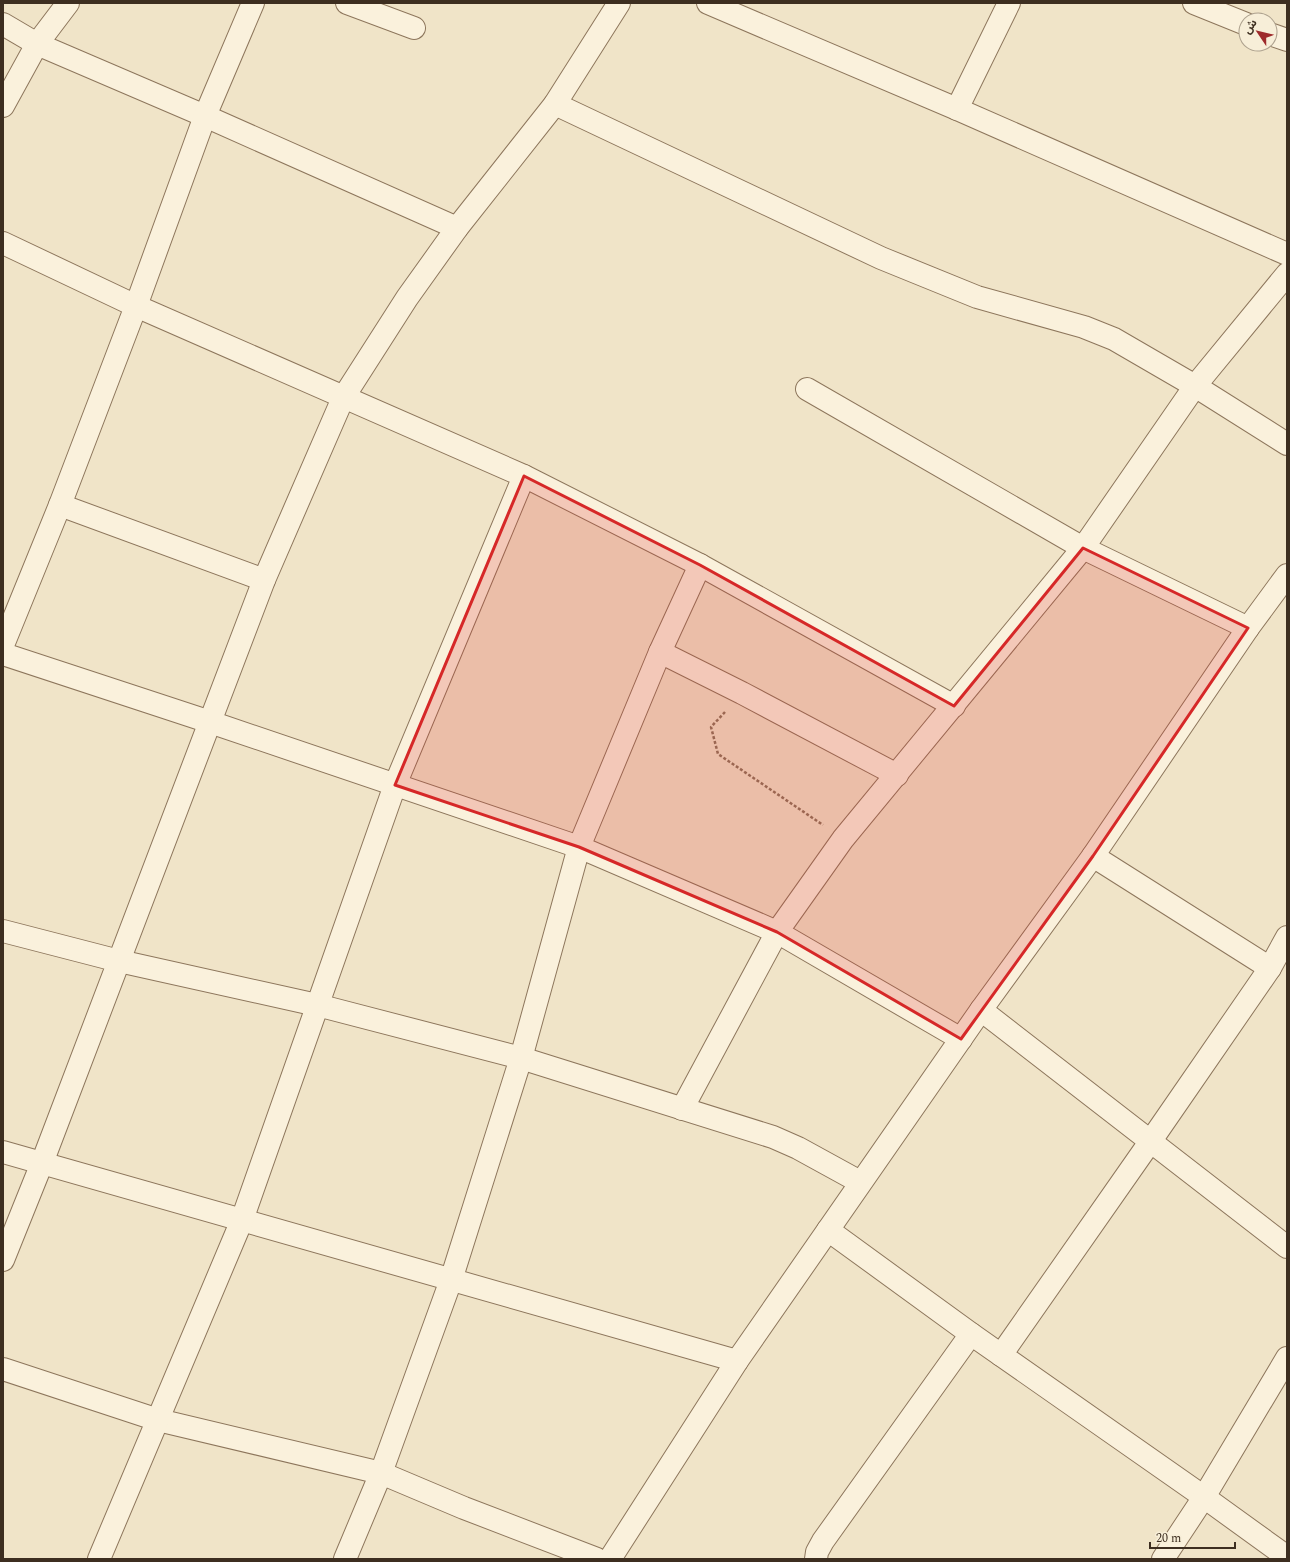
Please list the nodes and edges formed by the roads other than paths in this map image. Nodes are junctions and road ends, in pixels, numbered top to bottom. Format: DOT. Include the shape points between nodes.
graph roads {
  1 [pos="68,3"];
  2 [pos="253,3"];
  3 [pos="347,3"];
  4 [pos="619,3"];
  5 [pos="708,3"];
  6 [pos="1009,3"];
  7 [pos="1194,3"];
  8 [pos="1238,21"];
  9 [pos="3,24"];
  10 [pos="414,28"];
  11 [pos="37,44"];
  12 [pos="554,104"];
  13 [pos="3,106"];
  14 [pos="956,109"];
  15 [pos="205,116"];
  16 [pos="458,228"];
  17 [pos="3,243"];
  18 [pos="1287,254"];
  19 [pos="1287,274"];
  20 [pos="136,306"];
  21 [pos="1195,386"];
  22 [pos="807,389"];
  23 [pos="343,398"];
  24 [pos="1287,444"];
  25 [pos="524,476"];
  26 [pos="60,505"];
  27 [pos="1083,548"];
  28 [pos="700,565"];
  29 [pos="1287,574"];
  30 [pos="264,580"];
  31 [pos="1248,628"];
  32 [pos="3,644"];
  33 [pos="660,652"];
  34 [pos="3,654"];
  35 [pos="954,706"];
  36 [pos="210,722"];
  37 [pos="897,775"];
  38 [pos="395,785"];
  39 [pos="579,847"];
  40 [pos="1093,856"];
  41 [pos="3,930"];
  42 [pos="777,932"];
  43 [pos="1287,938"];
  44 [pos="119,961"];
  45 [pos="1270,968"];
  46 [pos="317,1005"];
  47 [pos="981,1010"];
  48 [pos="960,1039"];
  49 [pos="521,1058"];
  50 [pos="682,1109"];
  51 [pos="1150,1142"];
  52 [pos="3,1152"];
  53 [pos="42,1163"];
  54 [pos="860,1182"];
  55 [pos="242,1220"];
  56 [pos="828,1230"];
  57 [pos="1287,1247"];
  58 [pos="3,1260"];
  59 [pos="451,1280"];
  60 [pos="971,1334"];
  61 [pos="1001,1355"];
  62 [pos="1287,1358"];
  63 [pos="737,1361"];
  64 [pos="3,1369"];
  65 [pos="158,1420"];
  66 [pos="380,1473"];
  67 [pos="1204,1497"];
  68 [pos="1287,1558"];
  69 [pos="99,1559"];
  70 [pos="346,1559"];
  71 [pos="597,1559"];
  72 [pos="610,1559"];
  73 [pos="816,1559"];
  74 [pos="1163,1559"];
  1 -- 11 [label="street"];
  2 -- 15 [label="street"];
  3 -- 10 [label="street"];
  4 -- 12 [label="street"];
  5 -- 14 [label="street"];
  6 -- 14 [label="street"];
  7 -- 8 [label="street"];
  9 -- 11 [label="street"];
  11 -- 13 [label="street"];
  11 -- 15 [label="street"];
  12 -- 16 [label="street"];
  12 -- 21 [label="street" via="881,258 977,297 1084,327 1114,339"];
  14 -- 18 [label="street"];
  15 -- 16 [label="street"];
  15 -- 20 [label="street"];
  16 -- 23 [label="street" via="406,298"];
  17 -- 20 [label="street"];
  19 -- 21 [label="street"];
  20 -- 23 [label="street"];
  20 -- 26 [label="street"];
  21 -- 24 [label="street"];
  21 -- 27 [label="street"];
  22 -- 27 [label="street"];
  23 -- 25 [label="street"];
  23 -- 30 [label="street"];
  25 -- 28 [label="street"];
  25 -- 38 [label="street"];
  26 -- 30 [label="street"];
  26 -- 32 [label="street"];
  27 -- 31 [label="street"];
  27 -- 35 [label="street"];
  28 -- 33 [label="street"];
  28 -- 35 [label="street"];
  29 -- 31 [label="street"];
  30 -- 36 [label="street"];
  31 -- 40 [label="street"];
  33 -- 37 [label="street"];
  33 -- 39 [label="street"];
  34 -- 36 [label="street"];
  35 -- 37 [label="street"];
  36 -- 38 [label="street"];
  36 -- 44 [label="street"];
  37 -- 42 [label="street" via="843,839"];
  38 -- 39 [label="street"];
  38 -- 46 [label="street"];
  39 -- 42 [label="street"];
  39 -- 49 [label="street"];
  40 -- 45 [label="street"];
  40 -- 47 [label="street"];
  41 -- 44 [label="street"];
  42 -- 48 [label="street"];
  42 -- 50 [label="street"];
  43 -- 45 [label="street"];
  44 -- 46 [label="street"];
  44 -- 53 [label="street"];
  45 -- 51 [label="street"];
  46 -- 49 [label="street"];
  46 -- 55 [label="street"];
  47 -- 48 [label="street"];
  47 -- 51 [label="street"];
  48 -- 54 [label="street"];
  49 -- 50 [label="street"];
  49 -- 59 [label="street"];
  50 -- 54 [label="street" via="773,1137"];
  51 -- 57 [label="street"];
  51 -- 61 [label="street"];
  52 -- 53 [label="street"];
  53 -- 55 [label="street"];
  53 -- 58 [label="street"];
  54 -- 56 [label="street"];
  55 -- 59 [label="street"];
  55 -- 65 [label="street"];
  56 -- 60 [label="street"];
  56 -- 63 [label="street"];
  59 -- 63 [label="street"];
  59 -- 66 [label="street"];
  60 -- 61 [label="street"];
  60 -- 73 [label="street" via="823,1541"];
  61 -- 67 [label="street"];
  62 -- 67 [label="street"];
  63 -- 72 [label="street"];
  64 -- 65 [label="street"];
  65 -- 66 [label="street"];
  65 -- 69 [label="street"];
  66 -- 70 [label="street"];
  66 -- 71 [label="street"];
  67 -- 68 [label="street"];
  67 -- 74 [label="street"];
}
